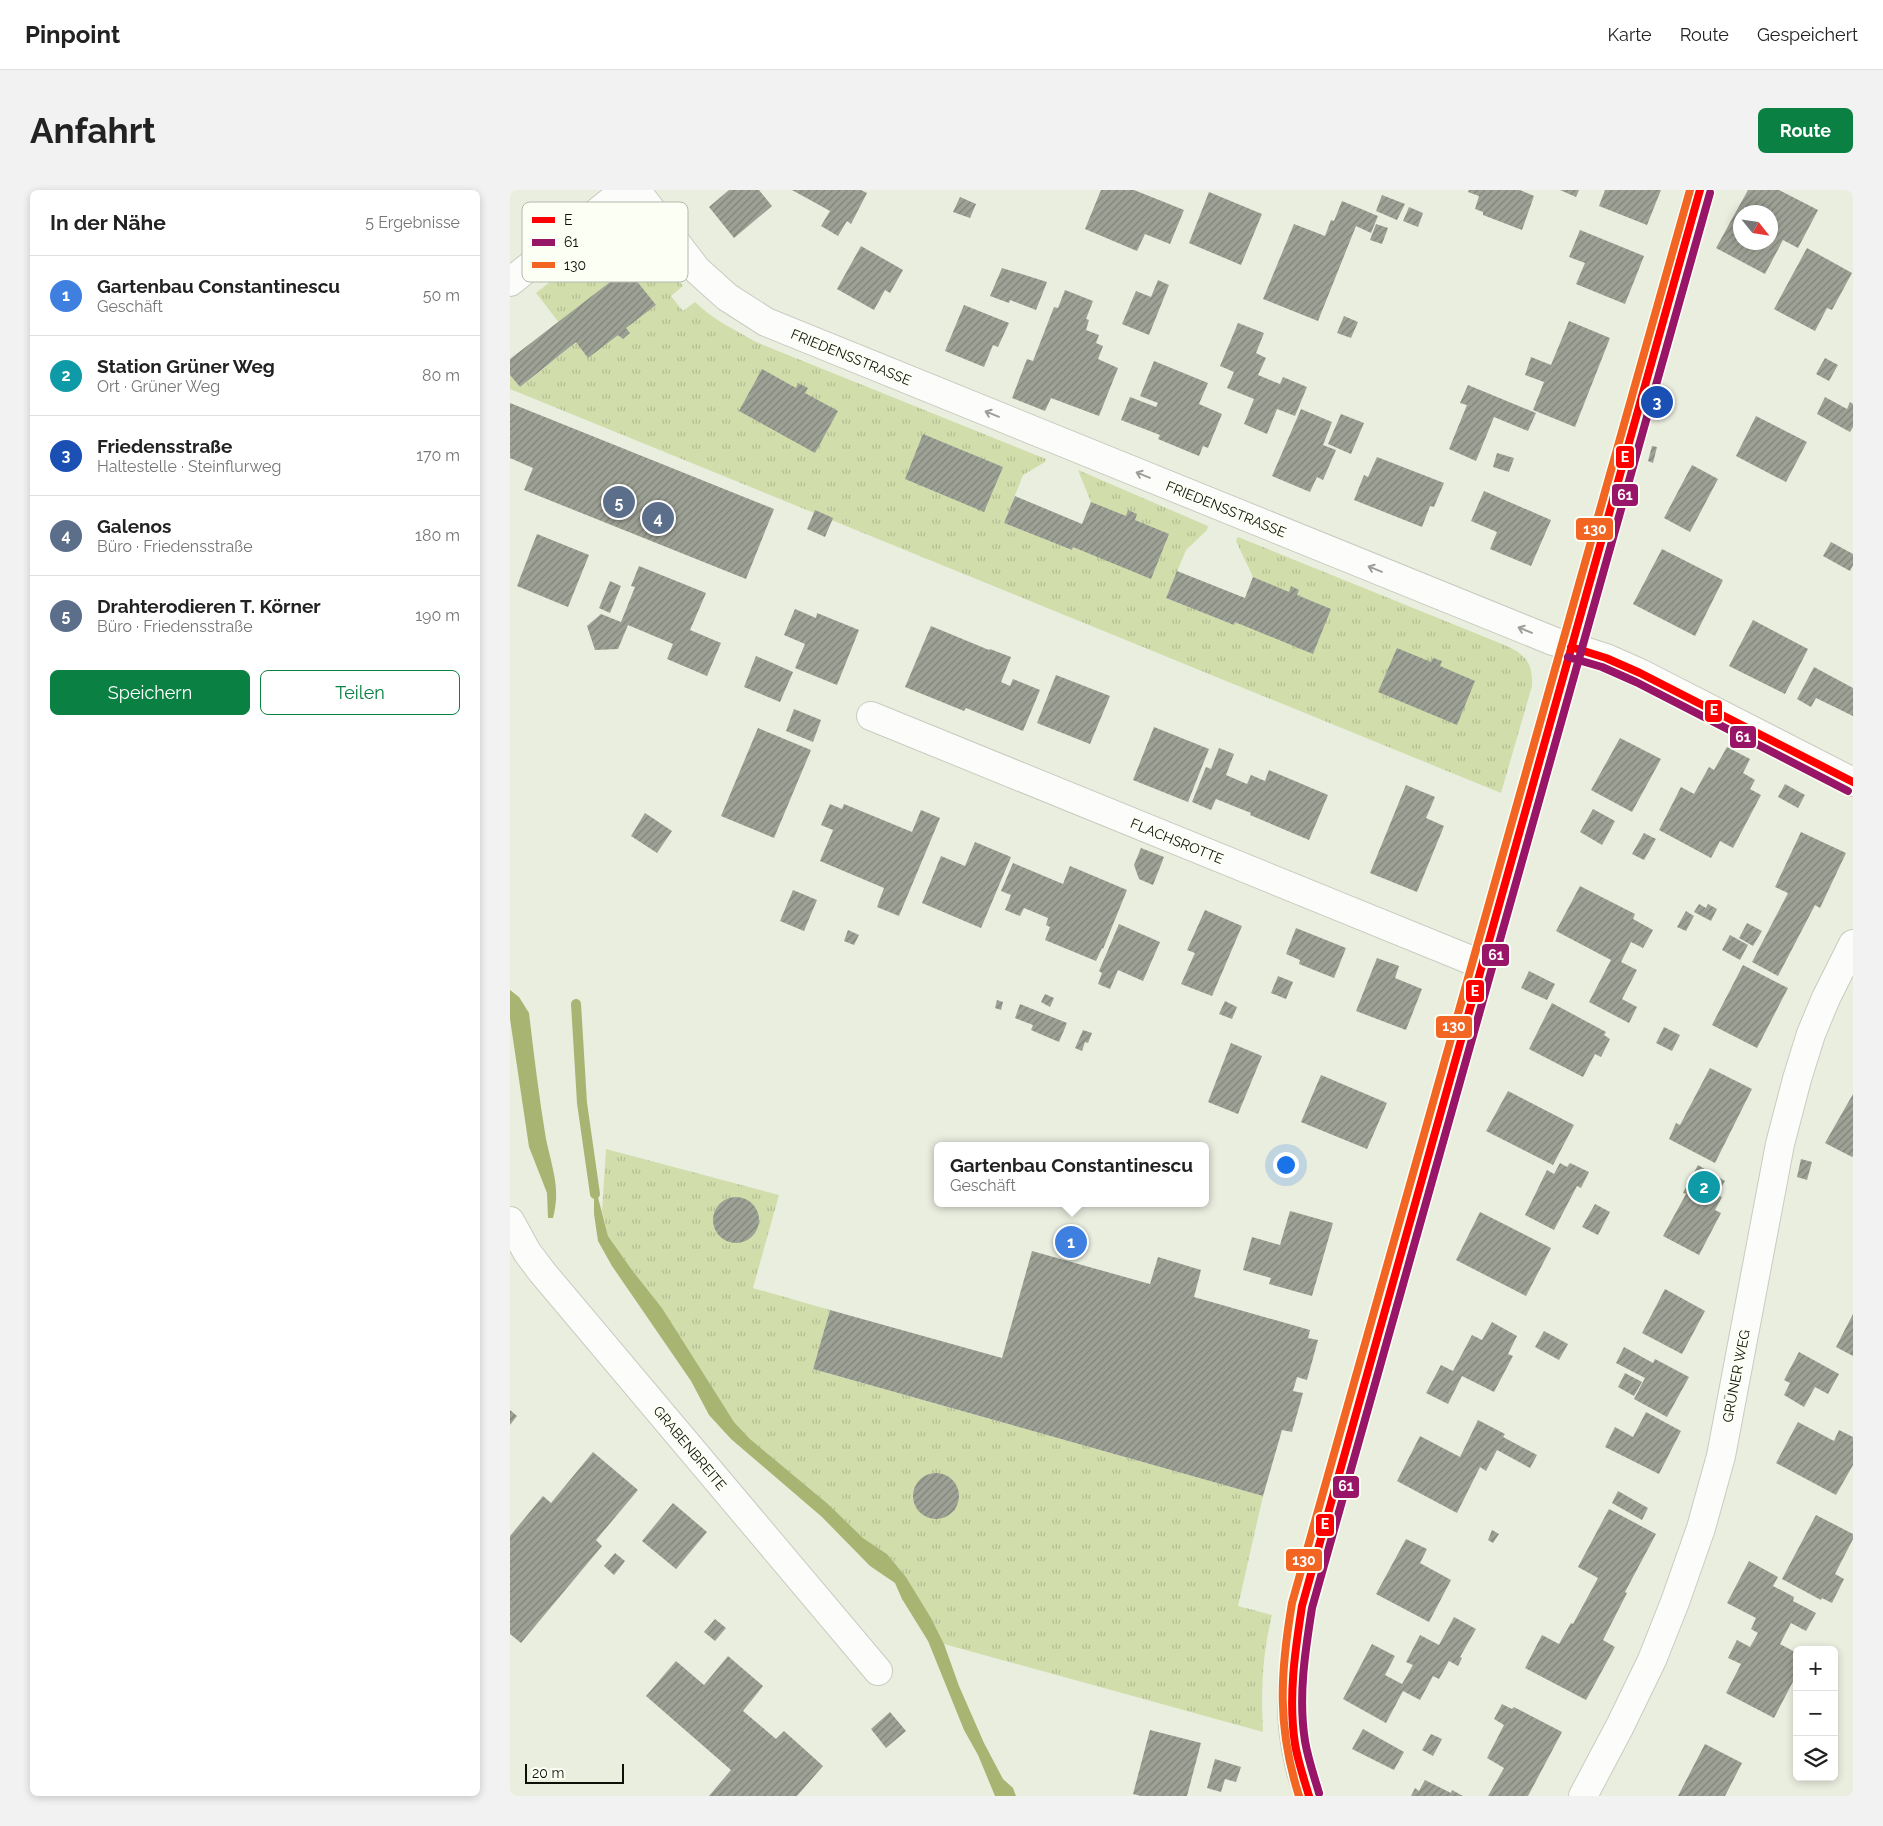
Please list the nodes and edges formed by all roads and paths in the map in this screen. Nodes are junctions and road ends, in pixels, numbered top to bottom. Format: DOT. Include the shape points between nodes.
graph roads {
  1 [pos="625,190"];
  2 [pos="636,190"];
  3 [pos="1700,190"];
  4 [pos="610,202"];
  5 [pos="645,202"];
  6 [pos="688,259"];
  7 [pos="522,272"];
  8 [pos="510,282"];
  9 [pos="1571,647"];
  10 [pos="871,716"];
  11 [pos="1853,782"];
  12 [pos="1853,944"];
  13 [pos="1483,965"];
  14 [pos="510,1221"];
  15 [pos="878,1670"];
  16 [pos="1309,1796"];
  17 [pos="1583,1796"];
  1 -- 4 [label="street"];
  5 -- 2 [label="street, FRIEDENSSTRASSE, one-way"];
  3 -- 9 [label="street"];
  9 -- 6 [label="street, FRIEDENSSTRASSE, one-way" via="766,322 727,297"];
  7 -- 8 [label="street"];
  9 -- 11 [label="street, FRIEDENSSTRASSE" via="1640,673"];
  9 -- 13 [label="street"];
  10 -- 13 [label="street, FLACHSROTTE"];
  12 -- 17 [label="street, GRÜNER WEG" via="1812,1034 1780,1144 1720,1456 1701,1528 1652,1660"];
  13 -- 16 [label="street" via="1302,1606 1291,1692 1299,1763"];
  14 -- 15 [label="street, GRABENBREITE" via="542,1272"];
}
